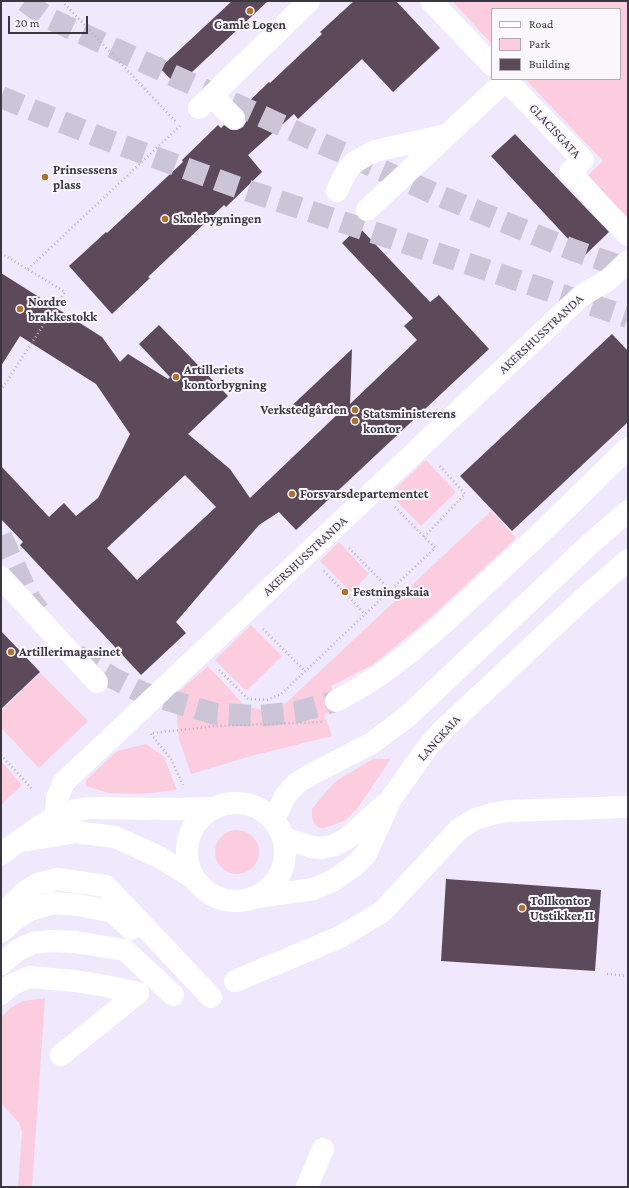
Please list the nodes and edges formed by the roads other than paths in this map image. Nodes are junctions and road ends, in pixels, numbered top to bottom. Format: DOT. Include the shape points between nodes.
graph roads {
  1 [pos="309,1"];
  2 [pos="431,1"];
  3 [pos="491,64"];
  4 [pos="497,80"];
  5 [pos="506,80"];
  6 [pos="234,118"];
  7 [pos="448,134"];
  8 [pos="337,192"];
  9 [pos="366,210"];
  10 [pos="628,235"];
  11 [pos="628,261"];
  12 [pos="628,448"];
  13 [pos="628,511"];
  14 [pos="628,560"];
  15 [pos="1,577"];
  16 [pos="97,682"];
  17 [pos="336,701"];
  18 [pos="391,799"];
  19 [pos="628,807"];
  20 [pos="216,808"];
  21 [pos="56,817"];
  22 [pos="279,829"];
  23 [pos="10,848"];
  24 [pos="193,878"];
  25 [pos="106,886"];
  26 [pos="257,897"];
  27 [pos="1,915"];
  28 [pos="116,919"];
  29 [pos="1,932"];
  30 [pos="1,947"];
  31 [pos="127,957"];
  32 [pos="1,964"];
  33 [pos="1,980"];
  34 [pos="236,981"];
  35 [pos="1,994"];
  36 [pos="174,995"];
  37 [pos="61,1055"];
  38 [pos="323,1149"];
  39 [pos="307,1187"];
  1 -- 6 [label="main road" via="206,102"];
  2 -- 3 [label="main road, GLACISGATA"];
  4 -- 7 [label="main road"];
  5 -- 10 [label="main road, GLACISGATA" via="583,160 570,172"];
  7 -- 8 [label="main road" via="375,151 365,156 348,169"];
  7 -- 9 [label="main road"];
  11 -- 21 [label="main road, AKERSHUSSTRANDA" via="608,280 581,296 64,782 57,798"];
  12 -- 17 [label="main road" via="548,526 409,653 361,688"];
  13 -- 22 [label="main road" via="409,715 372,743 298,782 285,796"];
  14 -- 18 [label="main road, LANGKAIA" via="442,731"];
  15 -- 16 [label="main road"];
  18 -- 22 [label="main road" via="348,838 335,845 312,847"];
  18 -- 26 [label="main road, LANGKAIA" via="366,854 354,866 334,880 314,889"];
  19 -- 34 [label="main road" via="508,811 475,819 459,829 382,912 340,937"];
  20 -- 21 [label="main road" via="91,808"];
  20 -- 22 [label="main road" via="241,803 253,806 264,812"];
  20 -- 24 [label="main road" via="204,815 189,839 188,852"];
  21 -- 23 [label="main road"];
  22 -- 26 [label="main road" via="286,852 284,866 269,889"];
  23 -- 24 [label="main road" via="55,835 76,832 115,837 159,857"];
  24 -- 26 [label="main road" via="216,897 230,901 244,901"];
  25 -- 27 [label="main road" via="57,879 44,882 26,891"];
  25 -- 28 [label="main road"];
  25 -- 36 [label="main road"];
  28 -- 29 [label="main road" via="79,905 54,903 30,910"];
  28 -- 30 [label="main road" via="38,919 25,926"];
  28 -- 31 [label="main road"];
  28 -- 36 [label="main road"];
  31 -- 32 [label="main road" via="75,942 51,941 33,943 18,950"];
  31 -- 33 [label="main road" via="51,954 30,958"];
  31 -- 36 [label="main road"];
  31 -- 36 [label="main road"];
  35 -- 36 [label="main road" via="29,977"];
  36 -- 37 [label="main road"];
  38 -- 39 [label="main road"];
}
